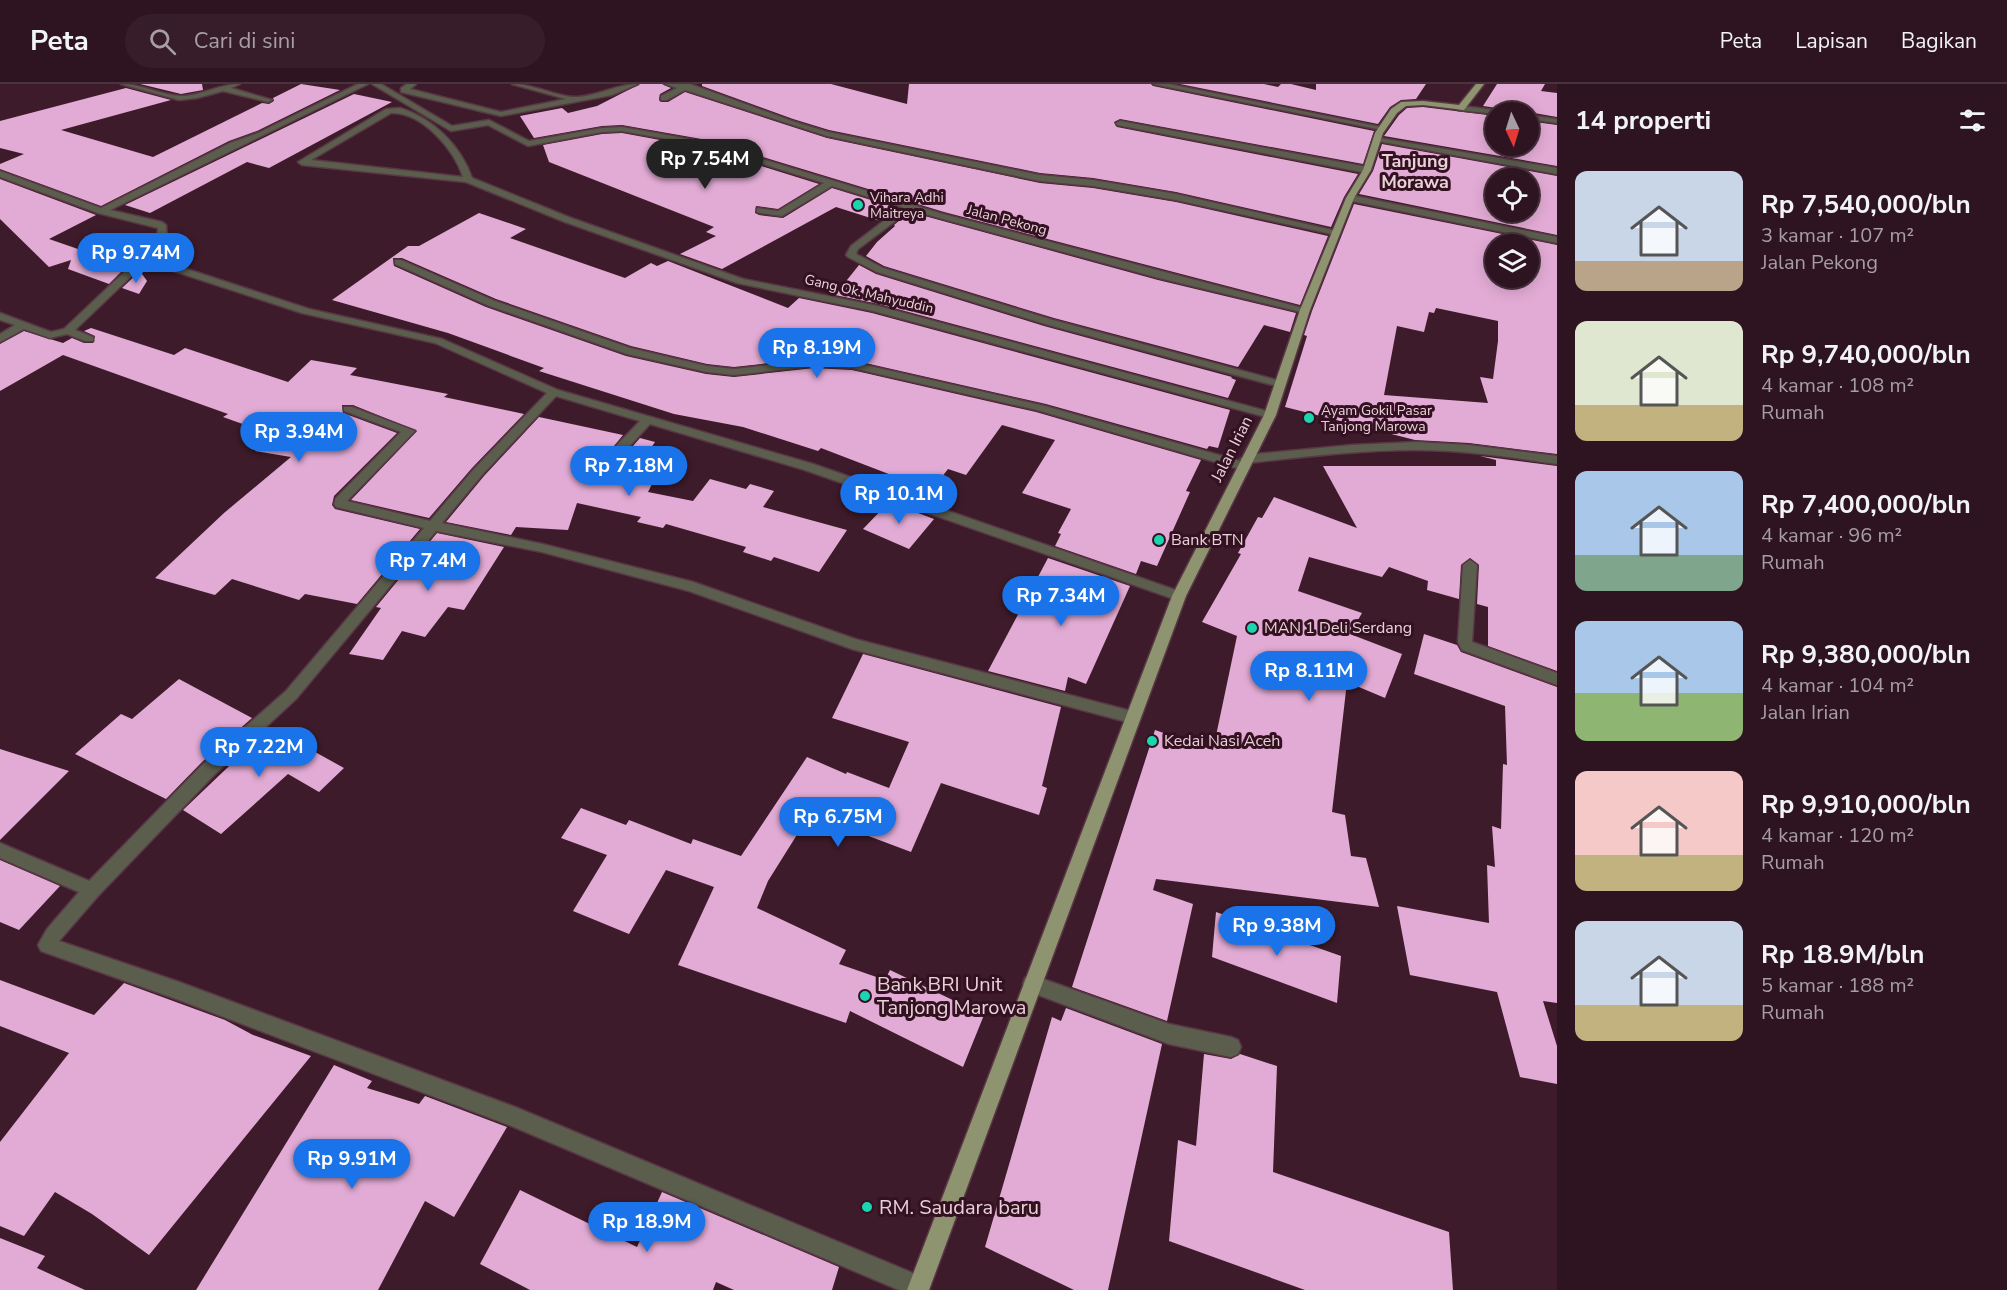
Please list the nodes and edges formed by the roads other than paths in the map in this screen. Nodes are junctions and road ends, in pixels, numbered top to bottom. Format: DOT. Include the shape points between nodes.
graph roads {
  1 [pos="125,84"];
  2 [pos="236,84"];
  3 [pos="364,84"];
  4 [pos="376,84"];
  5 [pos="412,84"];
  6 [pos="516,84"];
  7 [pos="634,84"];
  8 [pos="669,84"];
  9 [pos="1157,84"];
  10 [pos="1477,84"];
  11 [pos="687,86"];
  12 [pos="222,88"];
  13 [pos="664,98"];
  14 [pos="268,100"];
  15 [pos="576,100"];
  16 [pos="1461,108"];
  17 [pos="1485,111"];
  18 [pos="1539,119"];
  19 [pos="1557,121"];
  20 [pos="1120,123"];
  21 [pos="1379,133"];
  22 [pos="1367,170"];
  23 [pos="1557,171"];
  24 [pos="0,174"];
  25 [pos="12,177"];
  26 [pos="468,180"];
  27 [pos="832,182"];
  28 [pos="0,183"];
  29 [pos="1350,198"];
  30 [pos="908,207"];
  31 [pos="760,210"];
  32 [pos="101,211"];
  33 [pos="1336,232"];
  34 [pos="1557,240"];
  35 [pos="144,258"];
  36 [pos="398,262"];
  37 [pos="1305,310"];
  38 [pos="0,316"];
  39 [pos="21,326"];
  40 [pos="68,331"];
  41 [pos="0,339"];
  42 [pos="89,339"];
  43 [pos="1280,384"];
  44 [pos="554,392"];
  45 [pos="348,409"];
  46 [pos="1270,415"];
  47 [pos="646,420"];
  48 [pos="620,449"];
  49 [pos="1557,460"];
  50 [pos="1244,463"];
  51 [pos="433,526"];
  52 [pos="1470,566"];
  53 [pos="1179,596"];
  54 [pos="1557,679"];
  55 [pos="1131,717"];
  56 [pos="0,850"];
  57 [pos="92,890"];
  58 [pos="1032,984"];
  59 [pos="1231,1047"];
  60 [pos="918,1288"];
  1 -- 12 [label="street" via="179,98"];
  2 -- 12 [label="street"];
  3 -- 32 [label="street"];
  4 -- 27 [label="street, Jalan Pekong" via="451,129 489,122 528,144 602,130 639,131 706,144"];
  5 -- 15 [label="street" via="404,90 498,114"];
  6 -- 15 [label="street"];
  7 -- 15 [label="street"];
  8 -- 11 [label="street"];
  9 -- 21 [label="street"];
  10 -- 16 [label="main road"];
  11 -- 13 [label="street"];
  11 -- 33 [label="street" via="827,134 1040,178 1176,196"];
  12 -- 14 [label="street"];
  16 -- 17 [label="street"];
  16 -- 21 [label="main road, Jalan Irian" via="1404,104 1394,111"];
  18 -- 19 [label="street"];
  20 -- 22 [label="street"];
  21 -- 22 [label="main road, Jalan Irian"];
  21 -- 23 [label="street"];
  22 -- 29 [label="main road, Jalan Irian"];
  24 -- 25 [label="street"];
  25 -- 28 [label="street"];
  25 -- 32 [label="street"];
  26 -- 26 [label="street, Gang Ok. Mahyuddin" via="315,164 302,162 398,109 438,133 464,164"];
  26 -- 46 [label="street, Gang Ok. Mahyuddin" via="741,281 874,308"];
  27 -- 30 [label="street, Jalan Pekong"];
  27 -- 31 [label="street" via="779,214"];
  29 -- 33 [label="main road, Jalan Irian"];
  29 -- 34 [label="street"];
  30 -- 37 [label="street, Jalan Pekong" via="1162,276"];
  30 -- 43 [label="street" via="854,248 851,255 880,270 1049,322"];
  32 -- 35 [label="street" via="163,227 162,238"];
  33 -- 37 [label="main road, Jalan Irian"];
  35 -- 40 [label="street"];
  35 -- 44 [label="street" via="306,311 438,341"];
  36 -- 50 [label="street" via="491,303 627,351 734,372 841,363 1000,398"];
  37 -- 43 [label="main road, Jalan Irian"];
  38 -- 39 [label="street"];
  39 -- 40 [label="street" via="50,335"];
  39 -- 41 [label="street"];
  40 -- 42 [label="street"];
  43 -- 46 [label="main road, Jalan Irian"];
  44 -- 47 [label="street"];
  44 -- 51 [label="street"];
  45 -- 51 [label="street" via="409,431 340,504"];
  46 -- 50 [label="main road, Jalan Irian"];
  47 -- 48 [label="street"];
  47 -- 53 [label="street" via="808,467"];
  49 -- 50 [label="street" via="1489,450 1416,446 1350,449"];
  50 -- 53 [label="main road, Jalan Irian"];
  51 -- 55 [label="street" via="651,576 852,644"];
  51 -- 57 [label="street" via="291,695 208,769"];
  52 -- 54 [label="street" via="1467,646"];
  53 -- 55 [label="main road, Jalan Irian"];
  55 -- 58 [label="main road, Jalan Irian"];
  56 -- 57 [label="street"];
  57 -- 60 [label="street" via="47,945 515,1117"];
  58 -- 59 [label="street" via="1169,1034"];
  58 -- 60 [label="main road, Jalan Irian"];
}
